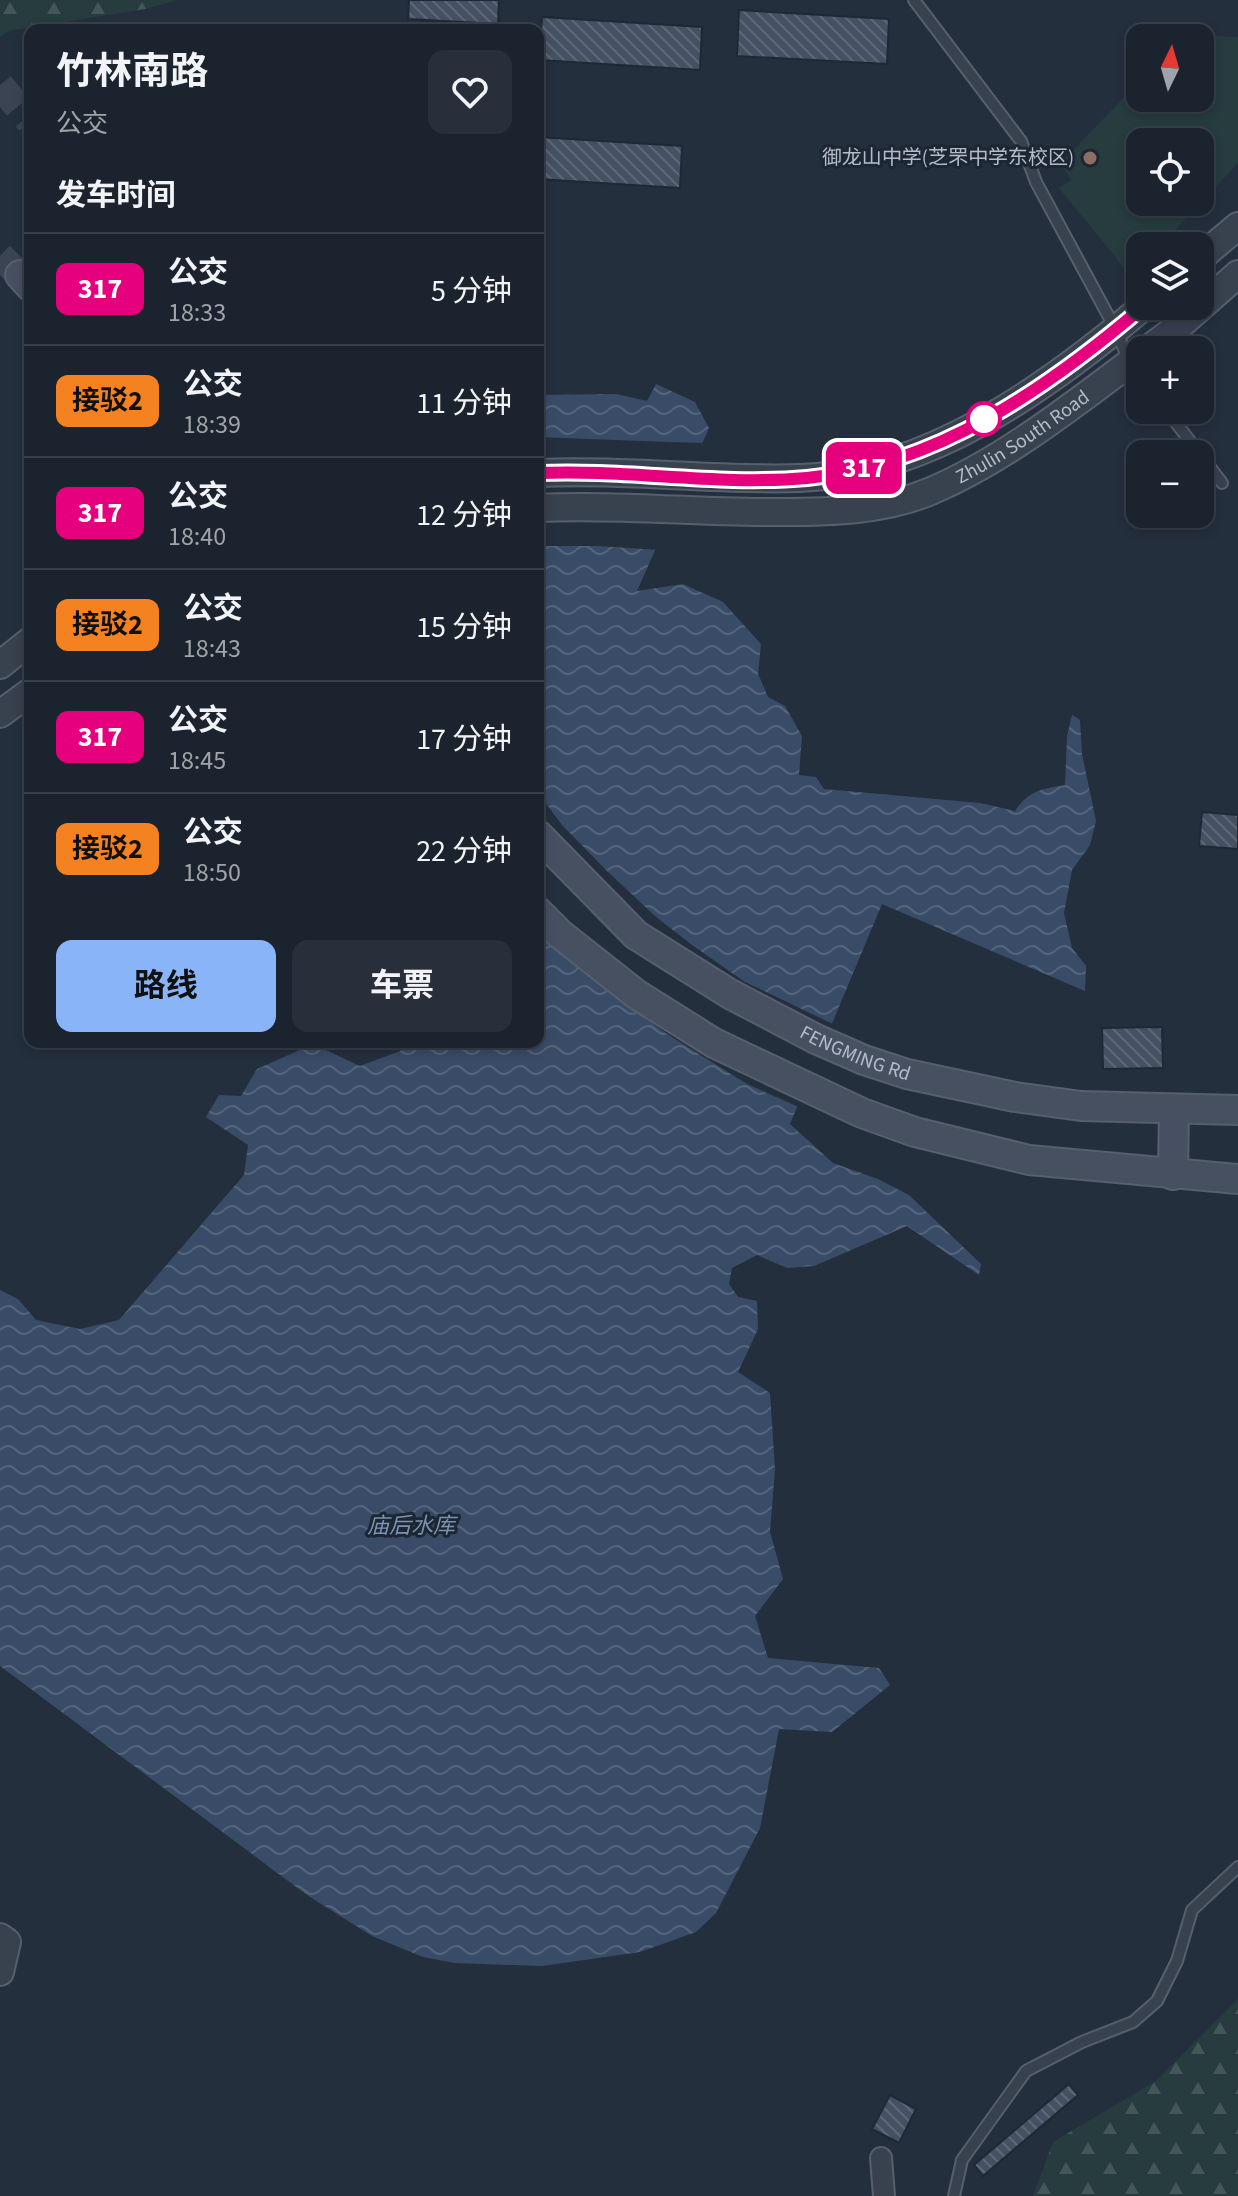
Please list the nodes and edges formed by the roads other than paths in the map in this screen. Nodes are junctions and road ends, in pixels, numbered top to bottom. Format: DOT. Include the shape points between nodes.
graph roads {
  1 [pos="914,0"];
  2 [pos="1238,226"];
  3 [pos="1214,246"];
  4 [pos="1238,274"];
  5 [pos="1128,320"];
  6 [pos="1116,330"];
  7 [pos="1168,336"];
  8 [pos="1126,343"];
  9 [pos="1126,370"];
  10 [pos="1177,424"];
  11 [pos="1189,440"];
  12 [pos="1214,472"];
  13 [pos="544,473"];
  14 [pos="1222,483"];
  15 [pos="544,508"];
  16 [pos="24,646"];
  17 [pos="0,665"];
  18 [pos="24,696"];
  19 [pos="0,714"];
  20 [pos="544,841"];
  21 [pos="544,918"];
  22 [pos="1174,1109"];
  23 [pos="1238,1110"];
  24 [pos="1173,1175"];
  25 [pos="1238,1179"];
  26 [pos="1238,1867"];
  27 [pos="0,1937"];
  28 [pos="0,1972"];
  29 [pos="881,2158"];
  30 [pos="884,2196"];
  31 [pos="954,2196"];
  1 -- 6 [label="lane" via="1021,141 1036,182"];
  2 -- 3 [label="street"];
  4 -- 7 [label="street, Zhulin South Road"];
  5 -- 6 [label="street, Zhulin South Road"];
  6 -- 8 [label="lane"];
  6 -- 13 [label="street, Zhulin South Road" via="1031,392 967,430 848,473 721,479"];
  9 -- 15 [label="street, Zhulin South Road" via="962,475 894,502 838,512"];
  10 -- 11 [label="lane"];
  12 -- 14 [label="lane"];
  16 -- 17 [label="street"];
  18 -- 19 [label="street"];
  20 -- 22 [label="main road, FENGMING Rd" via="636,935 730,994 816,1039 907,1074 1015,1097 1081,1106"];
  21 -- 24 [label="main road" via="636,994 714,1043 862,1113 1029,1160"];
  22 -- 23 [label="main road, FENGMING Rd"];
  22 -- 24 [label="main road"];
  24 -- 25 [label="main road"];
  26 -- 31 [label="lane" via="1192,1910 1177,1961 1157,2001 1133,2022 1026,2071 962,2160"];
  27 -- 28 [label="street" via="7,1942"];
  29 -- 30 [label="street"];
}
